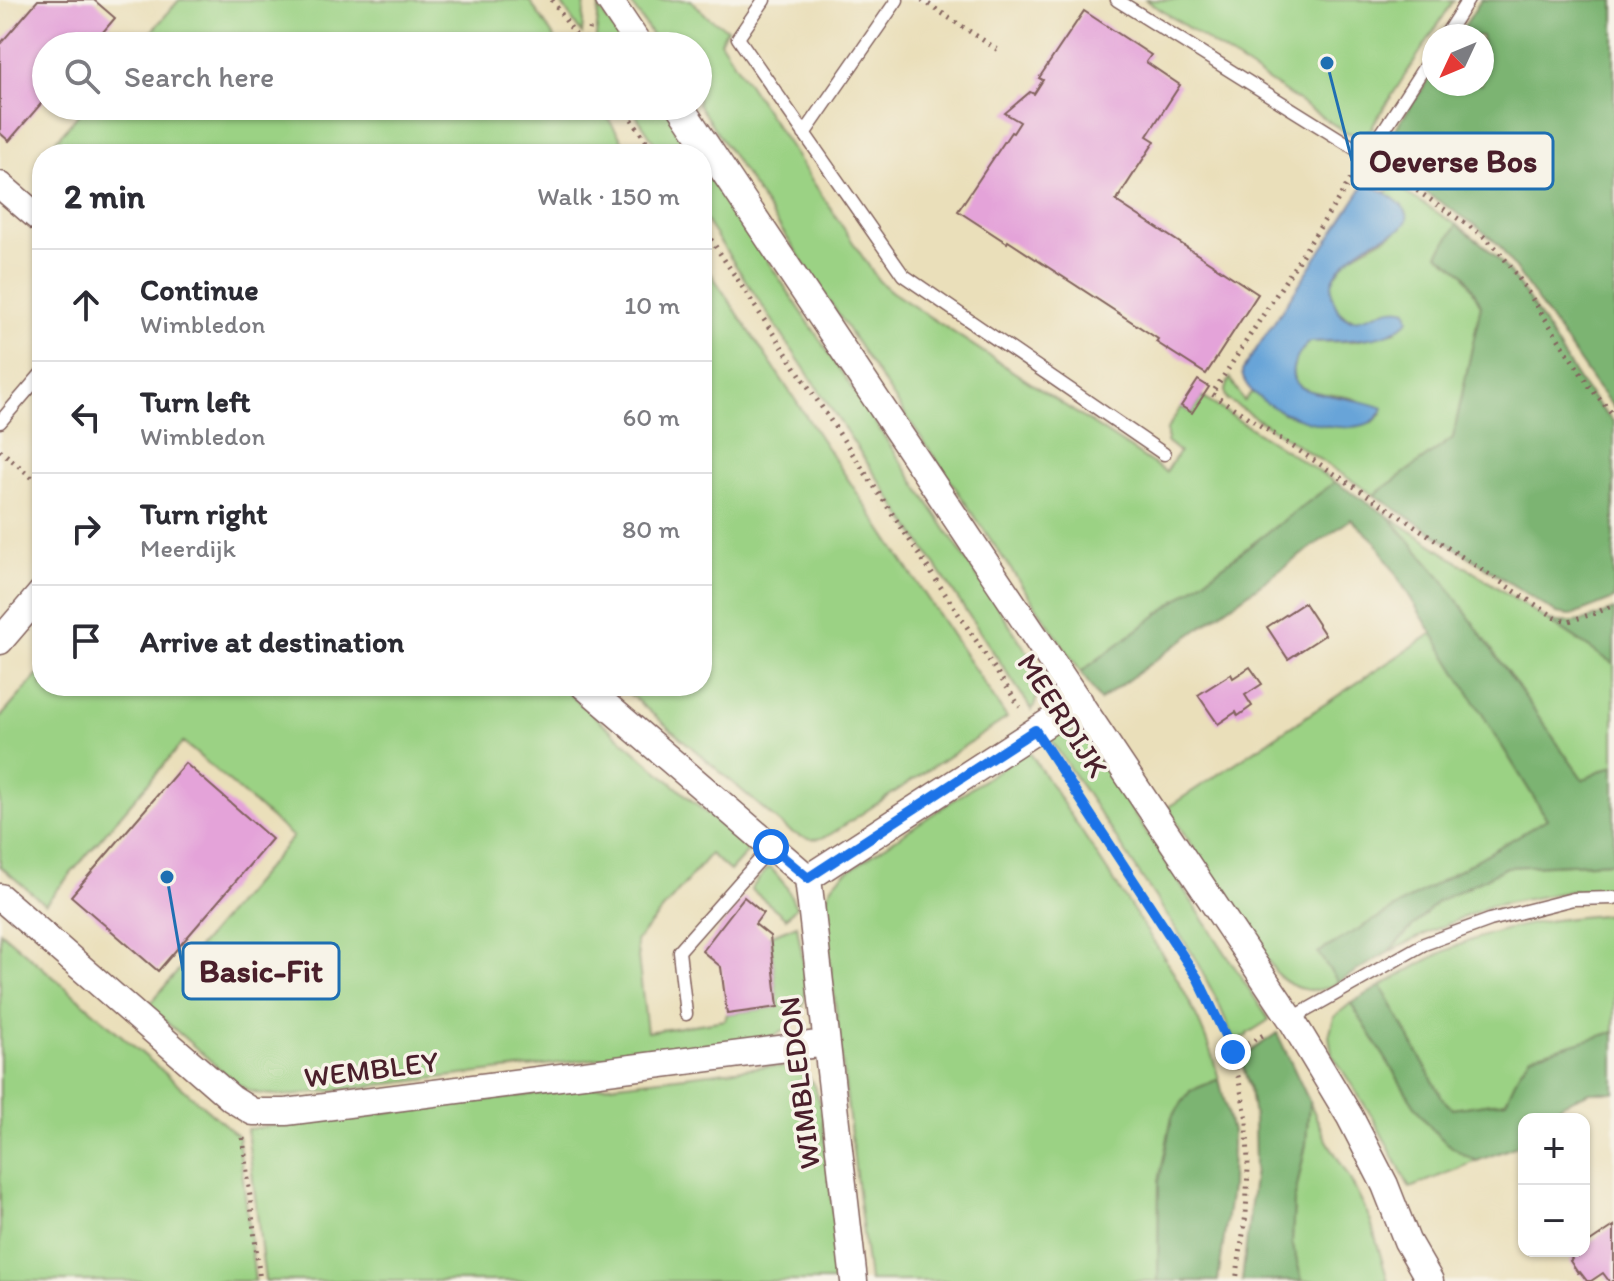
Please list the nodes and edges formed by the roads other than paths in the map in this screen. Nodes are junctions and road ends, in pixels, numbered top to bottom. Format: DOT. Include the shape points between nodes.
graph roads {
  1 [pos="609,0"];
  2 [pos="764,0"];
  3 [pos="897,0"];
  4 [pos="1117,0"];
  5 [pos="1468,0"];
  6 [pos="1453,24"];
  7 [pos="631,32"];
  8 [pos="1422,71"];
  9 [pos="689,120"];
  10 [pos="804,134"];
  11 [pos="706,144"];
  12 [pos="712,154"];
  13 [pos="0,185"];
  14 [pos="32,212"];
  15 [pos="32,385"];
  16 [pos="0,422"];
  17 [pos="1164,454"];
  18 [pos="32,604"];
  19 [pos="0,641"];
  20 [pos="596,696"];
  21 [pos="1080,702"];
  22 [pos="771,847"];
  23 [pos="808,878"];
  24 [pos="0,897"];
  25 [pos="1614,898"];
  26 [pos="686,1014"];
  27 [pos="1291,1019"];
  28 [pos="826,1043"];
  29 [pos="1407,1241"];
  30 [pos="854,1281"];
  31 [pos="1409,1281"];
  32 [pos="1430,1281"];
  1 -- 7 [label="street"];
  2 -- 10 [label="lane" via="738,38"];
  3 -- 10 [label="lane"];
  4 -- 8 [label="lane" via="1367,156"];
  5 -- 6 [label="lane"];
  9 -- 11 [label="street, MEERDIJK"];
  10 -- 17 [label="lane" via="903,275"];
  12 -- 21 [label="street, MEERDIJK"];
  13 -- 14 [label="street"];
  15 -- 16 [label="lane"];
  18 -- 19 [label="street"];
  20 -- 22 [label="street"];
  21 -- 23 [label="street"];
  21 -- 27 [label="street, MEERDIJK"];
  22 -- 23 [label="street"];
  22 -- 26 [label="lane" via="679,951"];
  23 -- 28 [label="street, WIMBLEDON"];
  24 -- 28 [label="street, WEMBLEY" via="253,1112"];
  25 -- 27 [label="lane" via="1573,899 1424,944"];
  27 -- 29 [label="street, MEERDIJK" via="1350,1117"];
  28 -- 30 [label="street, WIMBLEDON"];
  29 -- 31 [label="street, MEERDIJK"];
  29 -- 32 [label="street, MEERDIJK"];
}
